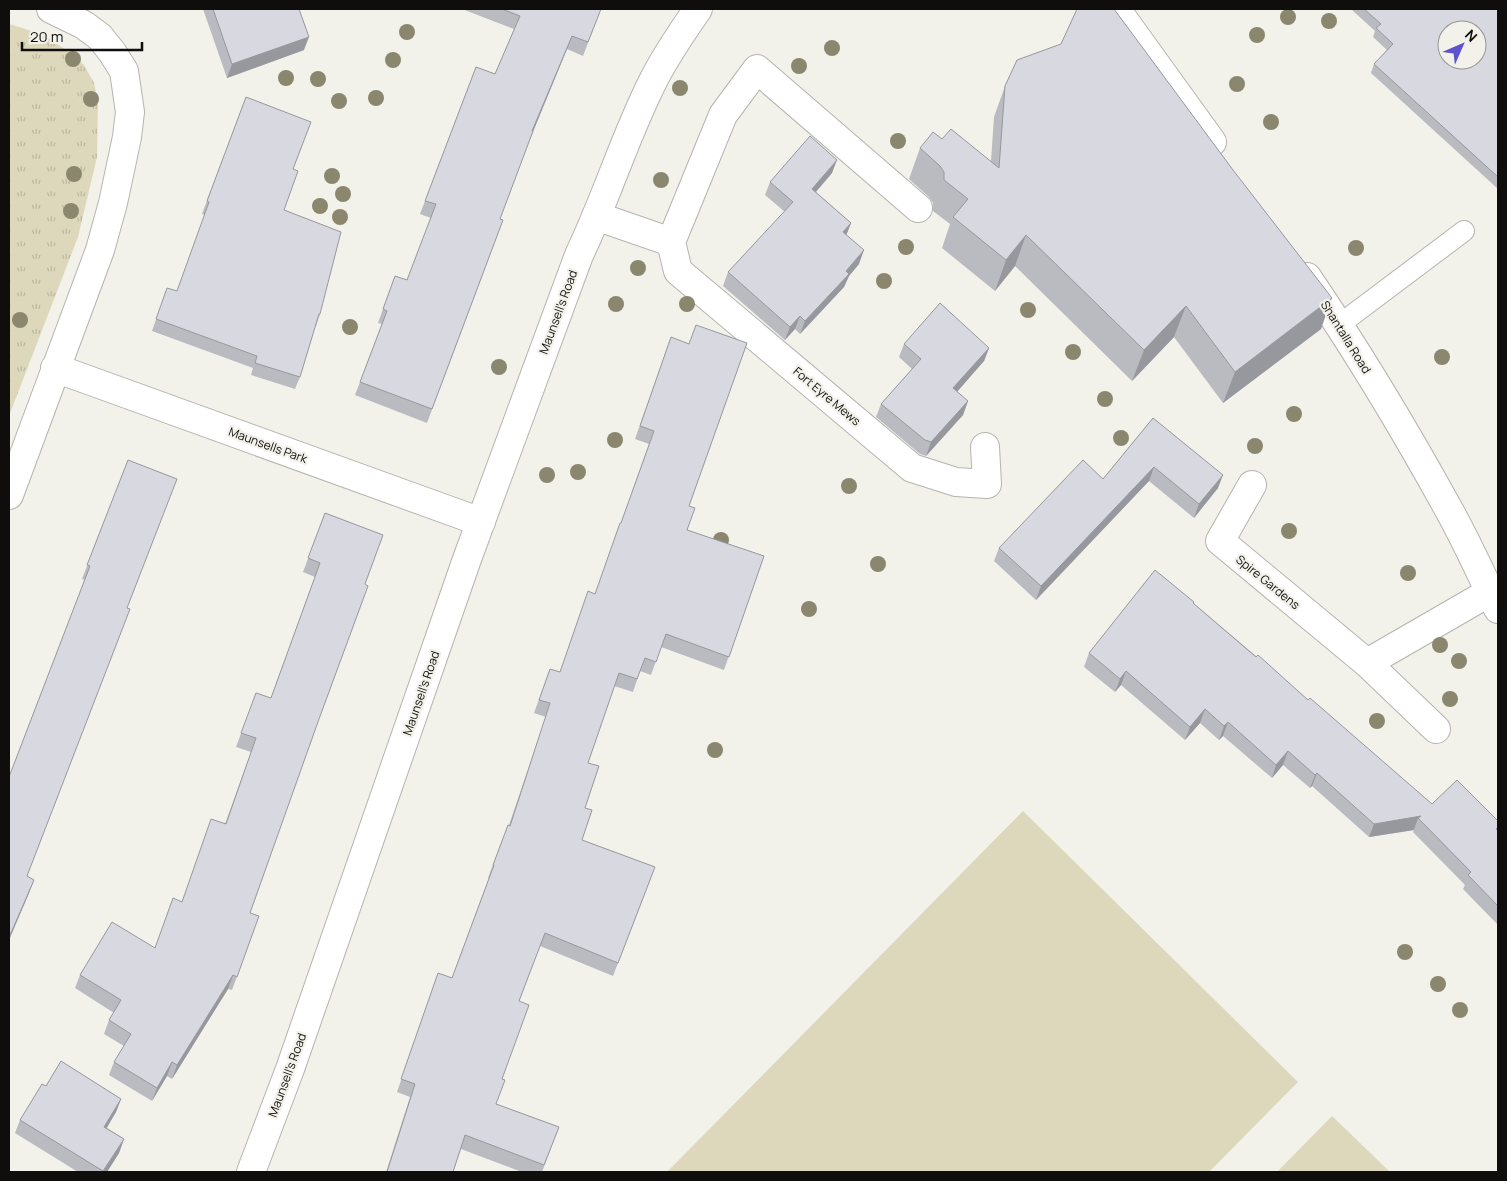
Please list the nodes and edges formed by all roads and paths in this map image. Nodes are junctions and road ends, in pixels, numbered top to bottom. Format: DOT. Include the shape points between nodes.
graph roads {
  1 [pos="52,9"];
  2 [pos="698,9"];
  3 [pos="1116,9"];
  4 [pos="1228,164"];
  5 [pos="918,208"];
  6 [pos="596,216"];
  7 [pos="1464,231"];
  8 [pos="671,242"];
  9 [pos="1291,253"];
  10 [pos="1339,325"];
  11 [pos="56,368"];
  12 [pos="985,447"];
  13 [pos="1252,485"];
  14 [pos="9,494"];
  15 [pos="481,522"];
  16 [pos="1495,599"];
  17 [pos="1367,663"];
  18 [pos="1436,729"];
  19 [pos="251,1172"];
  1 -- 11 [label="street" via="95,33 112,52 124,71 130,112 113,203 100,250"];
  2 -- 6 [label="street, Maunsell's Road" via="652,82"];
  3 -- 4 [label="street"];
  5 -- 8 [label="street" via="756,69 723,115"];
  6 -- 8 [label="street"];
  6 -- 15 [label="street, Maunsell's Road"];
  7 -- 10 [label="lane"];
  8 -- 12 [label="street, Fort Eyre Mews" via="678,271 912,468 956,482 986,484"];
  9 -- 10 [label="street, Shantalla Road"];
  10 -- 16 [label="street, Shantalla Road" via="1449,510"];
  11 -- 14 [label="street"];
  11 -- 15 [label="street, Maunsells Park"];
  13 -- 17 [label="street, Spire Gardens" via="1220,541"];
  15 -- 19 [label="street, Maunsell's Road"];
  16 -- 17 [label="street"];
  17 -- 18 [label="street, Spire Gardens"];
}
